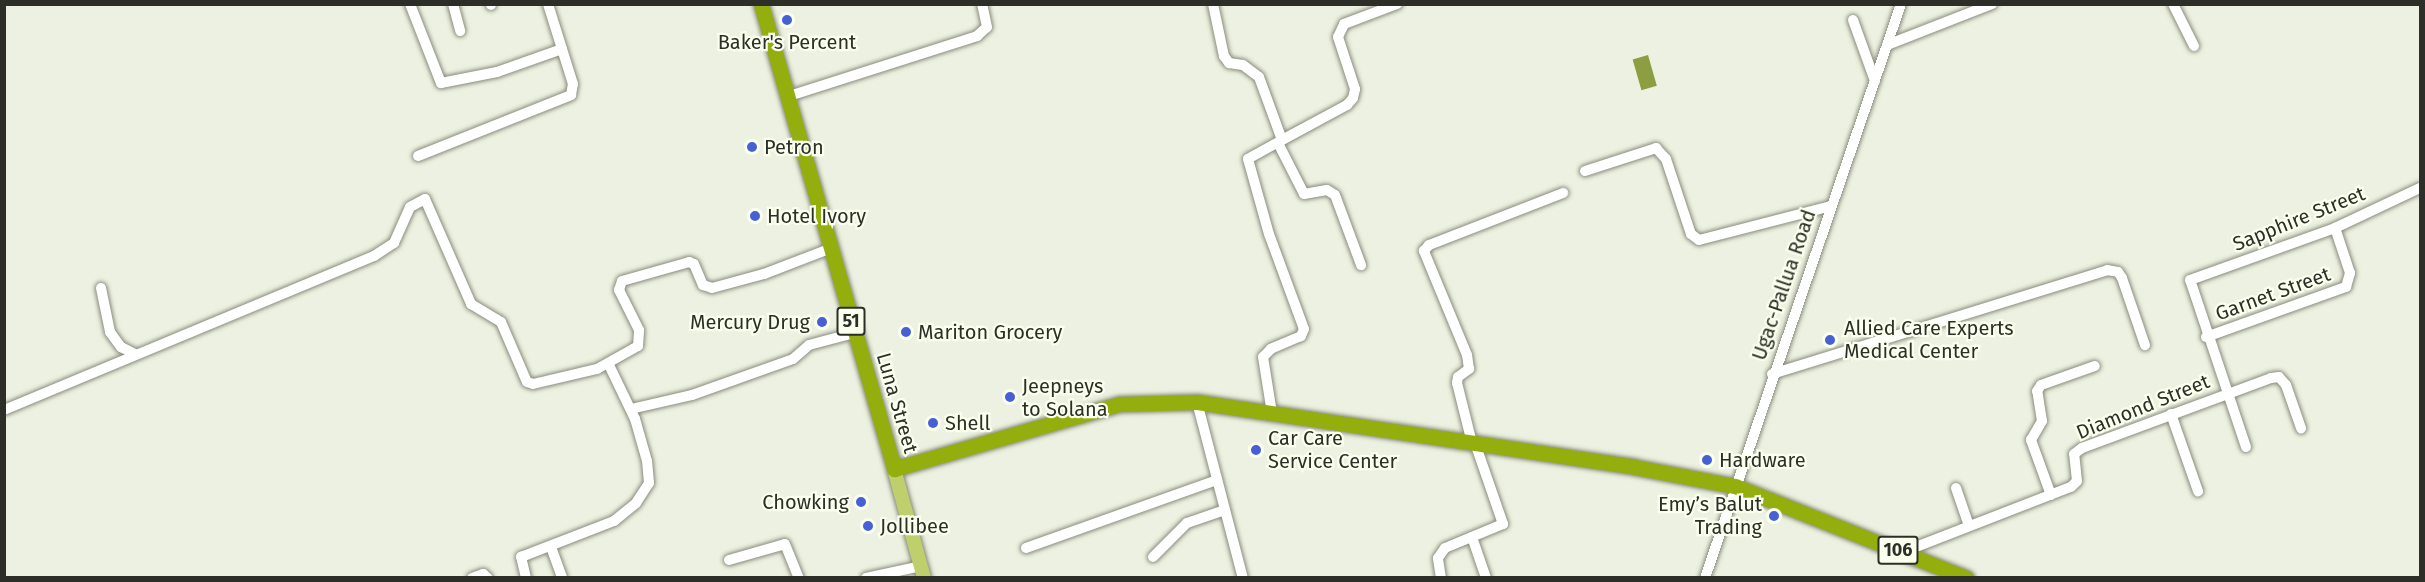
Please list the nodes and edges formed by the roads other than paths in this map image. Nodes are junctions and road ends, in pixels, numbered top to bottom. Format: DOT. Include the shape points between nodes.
graph roads {
  1 [pos="410,4"];
  2 [pos="453,4"];
  3 [pos="548,4"];
  4 [pos="761,4"];
  5 [pos="982,4"];
  6 [pos="1213,4"];
  7 [pos="1396,4"];
  8 [pos="1901,4"];
  9 [pos="1992,4"];
  10 [pos="2173,4"];
  11 [pos="1852,20"];
  12 [pos="460,31"];
  13 [pos="1887,45"];
  14 [pos="2194,46"];
  15 [pos="562,49"];
  16 [pos="1875,81"];
  17 [pos="786,97"];
  18 [pos="1280,141"];
  19 [pos="418,156"];
  20 [pos="1585,171"];
  21 [pos="2421,188"];
  22 [pos="1563,193"];
  23 [pos="1831,206"];
  24 [pos="2335,228"];
  25 [pos="829,249"];
  26 [pos="1361,265"];
  27 [pos="101,288"];
  28 [pos="854,333"];
  29 [pos="2206,337"];
  30 [pos="2145,345"];
  31 [pos="135,354"];
  32 [pos="608,363"];
  33 [pos="2095,366"];
  34 [pos="1772,374"];
  35 [pos="2226,394"];
  36 [pos="1197,402"];
  37 [pos="631,408"];
  38 [pos="4,411"];
  39 [pos="1272,413"];
  40 [pos="2171,414"];
  41 [pos="2301,428"];
  42 [pos="1473,443"];
  43 [pos="2246,447"];
  44 [pos="894,469"];
  45 [pos="1217,480"];
  46 [pos="1735,486"];
  47 [pos="1956,488"];
  48 [pos="2198,491"];
  49 [pos="2051,495"];
  50 [pos="1225,510"];
  51 [pos="1969,525"];
  52 [pos="1472,537"];
  53 [pos="551,547"];
  54 [pos="1026,548"];
  55 [pos="1903,552"];
  56 [pos="1153,557"];
  57 [pos="729,560"];
  58 [pos="922,572"];
  59 [pos="472,578"];
  60 [pos="488,578"];
  61 [pos="526,578"];
  62 [pos="562,578"];
  63 [pos="799,578"];
  64 [pos="866,578"];
  65 [pos="1244,578"];
  66 [pos="1441,578"];
  67 [pos="1486,578"];
  68 [pos="1706,578"];
  69 [pos="1966,578"];
  1 -- 15 [label="street" via="441,82 497,72"];
  2 -- 12 [label="street"];
  3 -- 15 [label="street"];
  4 -- 17 [label="highway, 51"];
  5 -- 17 [label="street" via="987,27 977,36"];
  6 -- 18 [label="street" via="1224,56 1229,63 1243,64 1259,76"];
  7 -- 18 [label="street" via="1344,24 1338,37 1355,89 1353,98"];
  8 -- 13 [label="street, Ugac-Pallua Road"];
  9 -- 13 [label="street"];
  10 -- 14 [label="street"];
  11 -- 16 [label="street"];
  13 -- 16 [label="street, Ugac-Pallua Road"];
  15 -- 19 [label="street" via="573,84 571,95"];
  16 -- 23 [label="street, Ugac-Pallua Road"];
  17 -- 25 [label="highway, Luna Street / 51"];
  18 -- 26 [label="street" via="1304,194 1327,190 1335,195"];
  18 -- 39 [label="street" via="1251,154 1248,162 1269,234 1305,329 1301,336 1263,357"];
  20 -- 23 [label="street" via="1656,148 1666,159 1691,234 1700,240"];
  21 -- 24 [label="street, Sapphire Street"];
  22 -- 42 [label="street" via="1429,245 1424,251 1467,355 1469,369 1458,376 1457,383"];
  23 -- 34 [label="street, Ugac-Pallua Road"];
  24 -- 29 [label="street, Garnet Street" via="2350,282 2346,288"];
  24 -- 29 [label="street, Sapphire Street" via="2190,280"];
  25 -- 28 [label="highway, Luna Street / 51"];
  25 -- 32 [label="street" via="764,274 712,288 703,285 694,264 689,262 622,281 621,296 640,341"];
  27 -- 31 [label="street" via="110,332 121,347"];
  28 -- 37 [label="street" via="809,345 793,359 692,395"];
  28 -- 44 [label="highway, Luna Street / 51"];
  29 -- 35 [label="street"];
  30 -- 34 [label="street" via="2122,278 2107,270"];
  31 -- 32 [label="street" via="387,249 400,233 410,207 424,198 471,304 501,322 527,382 549,381"];
  31 -- 38 [label="street"];
  32 -- 37 [label="street"];
  33 -- 49 [label="street" via="2041,385 2037,391 2042,421 2031,440"];
  34 -- 46 [label="street, Ugac-Pallua Road"];
  35 -- 40 [label="street, Diamond Street"];
  35 -- 41 [label="street, Diamond Street" via="2279,377"];
  35 -- 43 [label="street"];
  36 -- 39 [label="highway, 106"];
  36 -- 44 [label="highway, 106" via="1119,404"];
  36 -- 45 [label="street"];
  37 -- 53 [label="street" via="649,473 643,493 614,521"];
  39 -- 42 [label="highway, 106"];
  40 -- 48 [label="street"];
  40 -- 49 [label="street, Diamond Street" via="2078,450 2073,460 2075,485"];
  42 -- 46 [label="highway, 106"];
  42 -- 52 [label="street" via="1503,520 1499,527"];
  44 -- 58 [label="main road, Luna Street / 51"];
  45 -- 50 [label="street"];
  45 -- 54 [label="street"];
  46 -- 55 [label="highway, 106"];
  46 -- 68 [label="street, Ugac-Pallua Road"];
  47 -- 51 [label="street"];
  49 -- 51 [label="street, Diamond Street"];
  50 -- 56 [label="street" via="1187,523"];
  50 -- 65 [label="street"];
  51 -- 55 [label="street, Diamond Street"];
  52 -- 66 [label="street" via="1445,548 1438,558"];
  52 -- 67 [label="street"];
  53 -- 61 [label="street" via="521,557"];
  53 -- 62 [label="street"];
  55 -- 69 [label="highway, 106"];
  57 -- 63 [label="street" via="785,544"];
  58 -- 64 [label="street"];
  59 -- 60 [label="street" via="483,574"];
}
